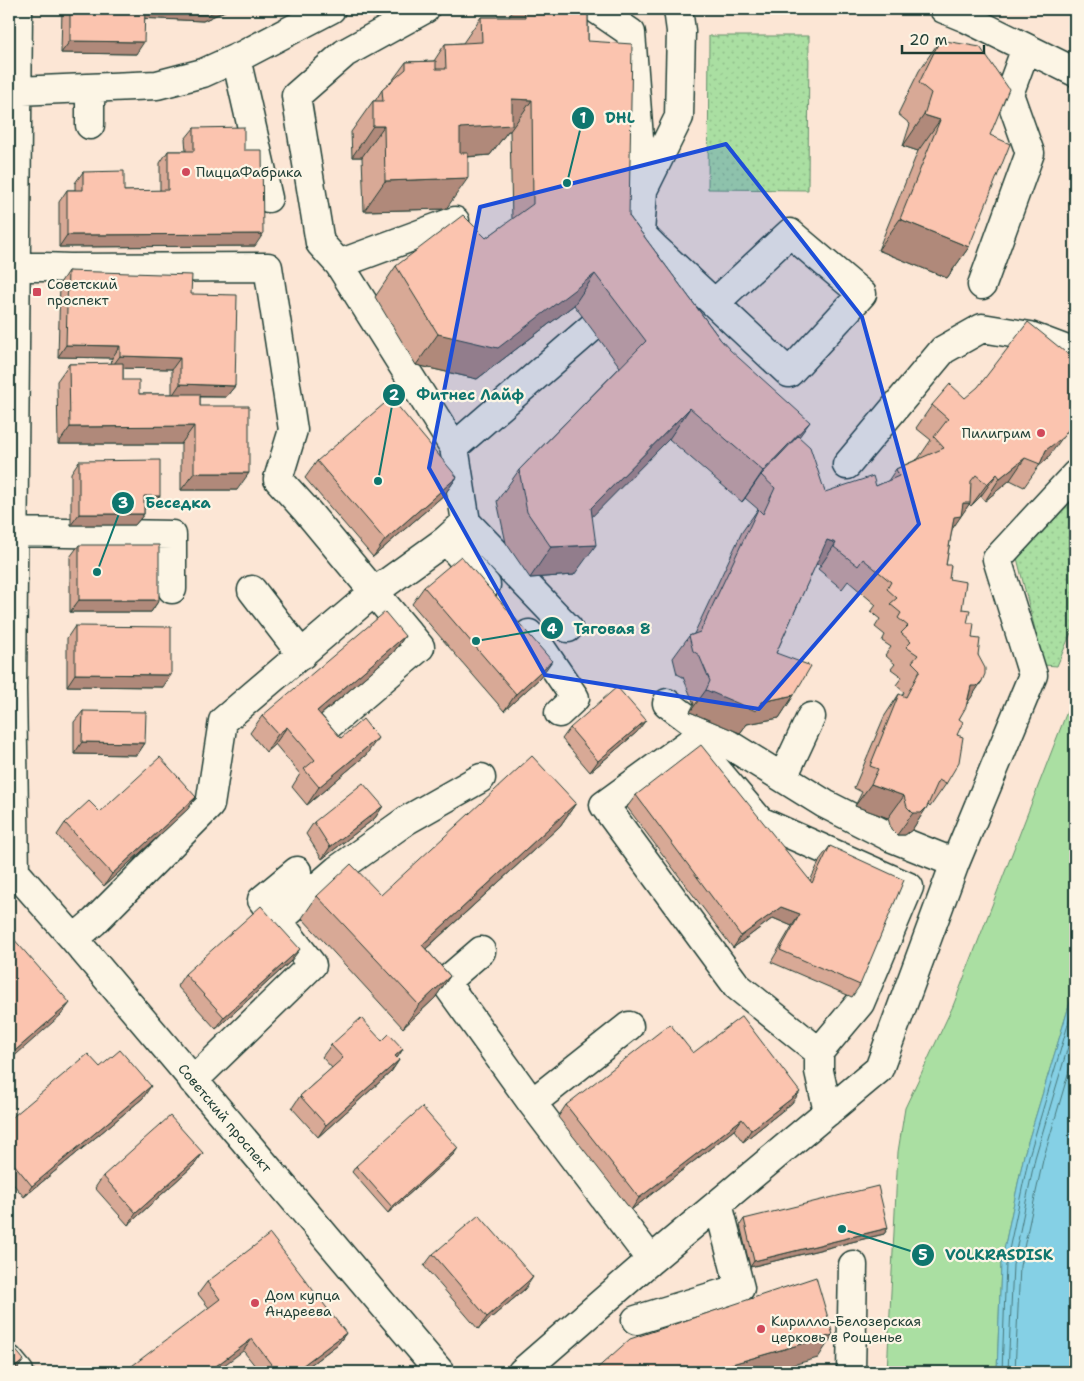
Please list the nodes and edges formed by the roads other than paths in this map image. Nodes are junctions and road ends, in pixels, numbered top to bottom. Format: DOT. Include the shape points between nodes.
graph roads {
  1 [pos="18,9"];
  2 [pos="331,9"];
  3 [pos="425,9"];
  4 [pos="596,9"];
  5 [pos="678,9"];
  6 [pos="960,12"];
  7 [pos="1026,48"];
  8 [pos="13,58"];
  9 [pos="236,58"];
  10 [pos="1075,72"];
  11 [pos="90,88"];
  12 [pos="17,91"];
  13 [pos="13,124"];
  14 [pos="90,125"];
  15 [pos="643,191"];
  16 [pos="268,198"];
  17 [pos="455,221"];
  18 [pos="669,260"];
  19 [pos="339,264"];
  20 [pos="16,266"];
  21 [pos="982,285"];
  22 [pos="715,303"];
  23 [pos="1075,353"];
  24 [pos="454,447"];
  25 [pos="846,465"];
  26 [pos="1075,475"];
  27 [pos="456,531"];
  28 [pos="13,532"];
  29 [pos="172,589"];
  30 [pos="252,590"];
  31 [pos="374,592"];
  32 [pos="568,628"];
  33 [pos="302,655"];
  34 [pos="10,690"];
  35 [pos="667,703"];
  36 [pos="559,713"];
  37 [pos="811,717"];
  38 [pos="331,723"];
  39 [pos="782,777"];
  40 [pos="480,778"];
  41 [pos="955,863"];
  42 [pos="297,871"];
  43 [pos="11,872"];
  44 [pos="278,921"];
  45 [pos="74,939"];
  46 [pos="482,951"];
  47 [pos="629,1026"];
  48 [pos="819,1052"];
  49 [pos="193,1081"];
  50 [pos="532,1103"];
  51 [pos="828,1112"];
  52 [pos="718,1204"];
  53 [pos="651,1260"];
  54 [pos="853,1265"];
  55 [pos="636,1320"];
  56 [pos="9,1360"];
  57 [pos="19,1372"];
  58 [pos="440,1372"];
  59 [pos="522,1372"];
  60 [pos="851,1372"];
  1 -- 8 [label="street"];
  2 -- 9 [label="street"];
  3 -- 19 [label="street" via="345,53 296,96 320,243"];
  4 -- 15 [label="street" via="631,33"];
  5 -- 15 [label="street" via="681,31 679,117"];
  6 -- 7 [label="street"];
  7 -- 10 [label="street"];
  7 -- 21 [label="street" via="1009,94 1030,153"];
  8 -- 12 [label="street"];
  9 -- 11 [label="street" via="203,73 157,85"];
  9 -- 16 [label="street"];
  11 -- 12 [label="street"];
  11 -- 14 [label="street"];
  12 -- 13 [label="street"];
  13 -- 20 [label="street"];
  15 -- 18 [label="street" via="640,232"];
  17 -- 19 [label="street"];
  18 -- 22 [label="street"];
  18 -- 24 [label="street"];
  19 -- 24 [label="street"];
  20 -- 28 [label="street"];
  20 -- 31 [label="street" via="268,267 293,430 278,479"];
  22 -- 22 [label="street" via="789,373 862,294 790,232"];
  23 -- 25 [label="street" via="1030,336 982,328 943,350"];
  24 -- 27 [label="street"];
  26 -- 41 [label="street" via="997,559 1033,675"];
  27 -- 31 [label="street"];
  27 -- 32 [label="street"];
  27 -- 36 [label="street" via="509,612 541,648 575,698"];
  28 -- 29 [label="street" via="172,535"];
  28 -- 34 [label="street"];
  30 -- 33 [label="street"];
  31 -- 33 [label="street"];
  31 -- 38 [label="street" via="420,647"];
  33 -- 45 [label="street" via="223,721 210,805"];
  34 -- 43 [label="street"];
  35 -- 39 [label="street"];
  37 -- 39 [label="street"];
  39 -- 41 [label="street" via="825,804 882,833"];
  40 -- 44 [label="street" via="407,820 338,870"];
  41 -- 51 [label="street" via="879,1069"];
  42 -- 44 [label="street" via="262,900"];
  43 -- 45 [label="street, Советский проспект"];
  44 -- 49 [label="street" via="312,965"];
  45 -- 49 [label="street, Советский проспект"];
  46 -- 50 [label="street" via="445,982"];
  47 -- 50 [label="street"];
  48 -- 48 [label="street" via="860,1003 909,887 760,822 692,741 604,805 737,986"];
  48 -- 51 [label="street"];
  49 -- 58 [label="street, Советский проспект"];
  50 -- 53 [label="street"];
  51 -- 52 [label="street"];
  52 -- 53 [label="street"];
  52 -- 55 [label="street" via="740,1288"];
  53 -- 59 [label="street"];
  54 -- 60 [label="street"];
  56 -- 57 [label="street"];
}
